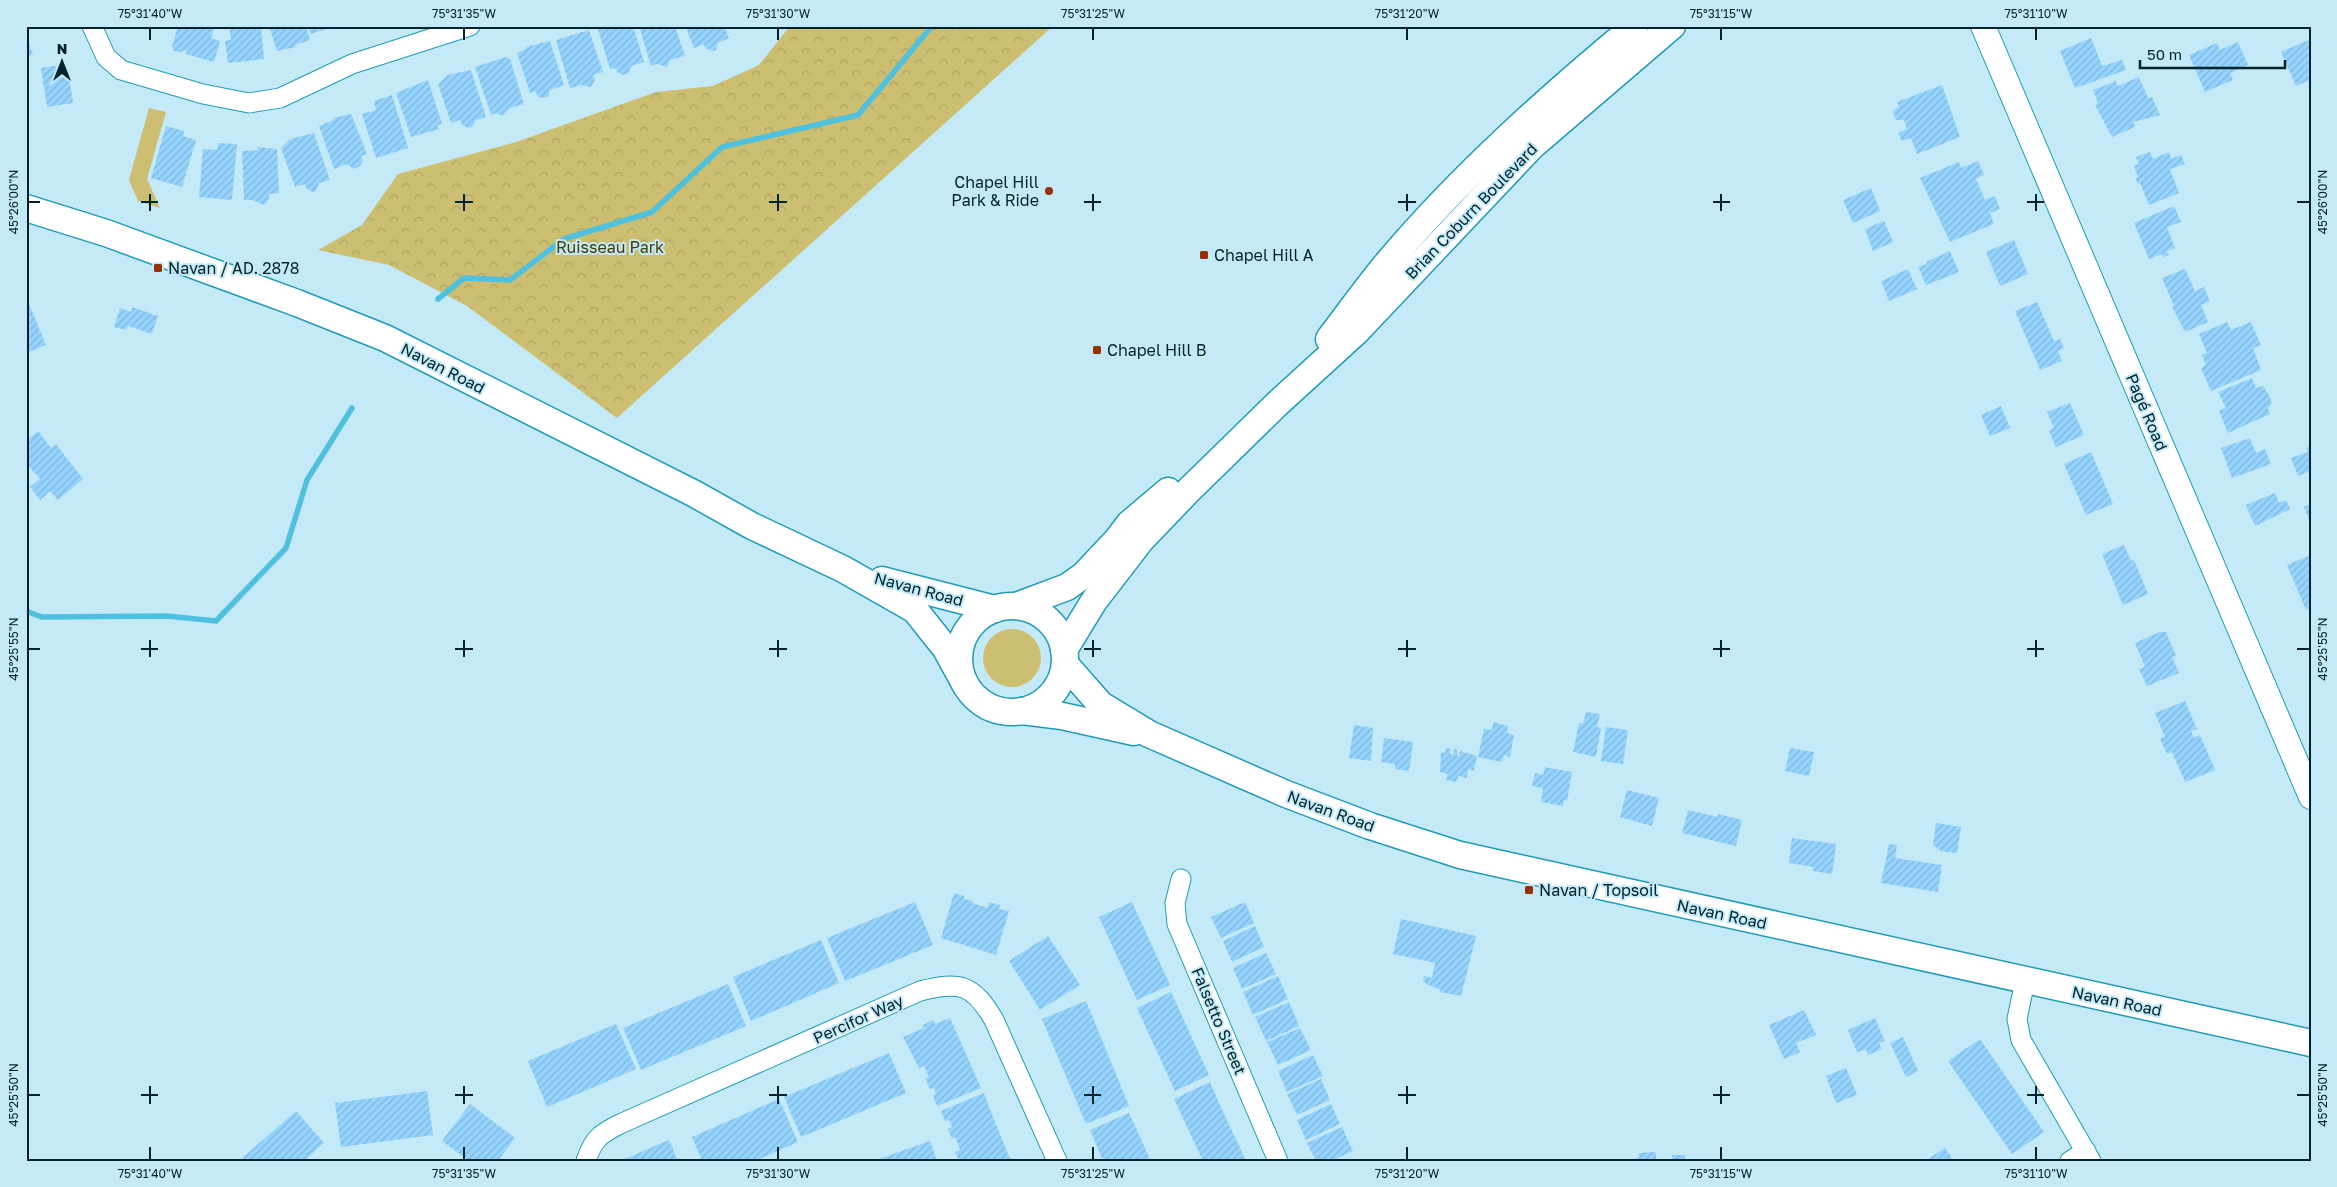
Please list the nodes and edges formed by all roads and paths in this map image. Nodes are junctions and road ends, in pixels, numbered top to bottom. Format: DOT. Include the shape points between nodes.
graph roads {
  1 [pos="92,26"];
  2 [pos="470,26"];
  3 [pos="1635,26"];
  4 [pos="1672,26"];
  5 [pos="1988,28"];
  6 [pos="26,208"];
  7 [pos="1277,404"];
  8 [pos="1221,457"];
  9 [pos="842,569"];
  10 [pos="1006,607"];
  11 [pos="1065,657"];
  12 [pos="964,682"];
  13 [pos="1022,711"];
  14 [pos="1149,734"];
  15 [pos="2311,797"];
  16 [pos="1181,879"];
  17 [pos="2025,981"];
  18 [pos="2311,1043"];
  19 [pos="2082,1158"];
  20 [pos="586,1161"];
  21 [pos="1057,1161"];
  22 [pos="1278,1161"];
  1 -- 2 [label="street" via="106,57 121,70 212,97 249,103 280,98 352,64"];
  3 -- 7 [label="main road, Brian Coburn Boulevard" via="1515,131 1431,216 1389,261"];
  4 -- 7 [label="main road, Brian Coburn Boulevard" via="1531,147 1356,332"];
  5 -- 15 [label="street, Pagé Road"];
  6 -- 9 [label="main road, Navan Road" via="106,233 385,338"];
  7 -- 8 [label="main road, Brian Coburn Boulevard"];
  8 -- 10 [label="main road, Brian Coburn Boulevard" via="1178,482 1129,524 1097,562 1067,587"];
  8 -- 11 [label="main road, Brian Coburn Boulevard" via="1141,540 1094,601"];
  9 -- 10 [label="main road, Navan Road"];
  9 -- 12 [label="main road, Navan Road" via="915,610 946,649"];
  10 -- 11 [label="main road" via="1033,610 1047,619 1058,632"];
  10 -- 12 [label="main road" via="982,615 963,638 959,653"];
  11 -- 13 [label="main road" via="1056,689 1040,703"];
  11 -- 14 [label="main road, Navan Road" via="1101,705"];
  12 -- 13 [label="main road" via="988,706 1008,712"];
  13 -- 14 [label="main road, Navan Road"];
  14 -- 17 [label="main road, Navan Road" via="1286,794 1460,855"];
  16 -- 22 [label="street, Falsetto Street" via="1174,903 1178,924"];
  17 -- 18 [label="main road, Navan Road"];
  17 -- 19 [label="street" via="2017,1019 2021,1040"];
  20 -- 21 [label="street, Percifor Way" via="591,1144 620,1124 920,991 957,985 970,989 994,1020"];
}
